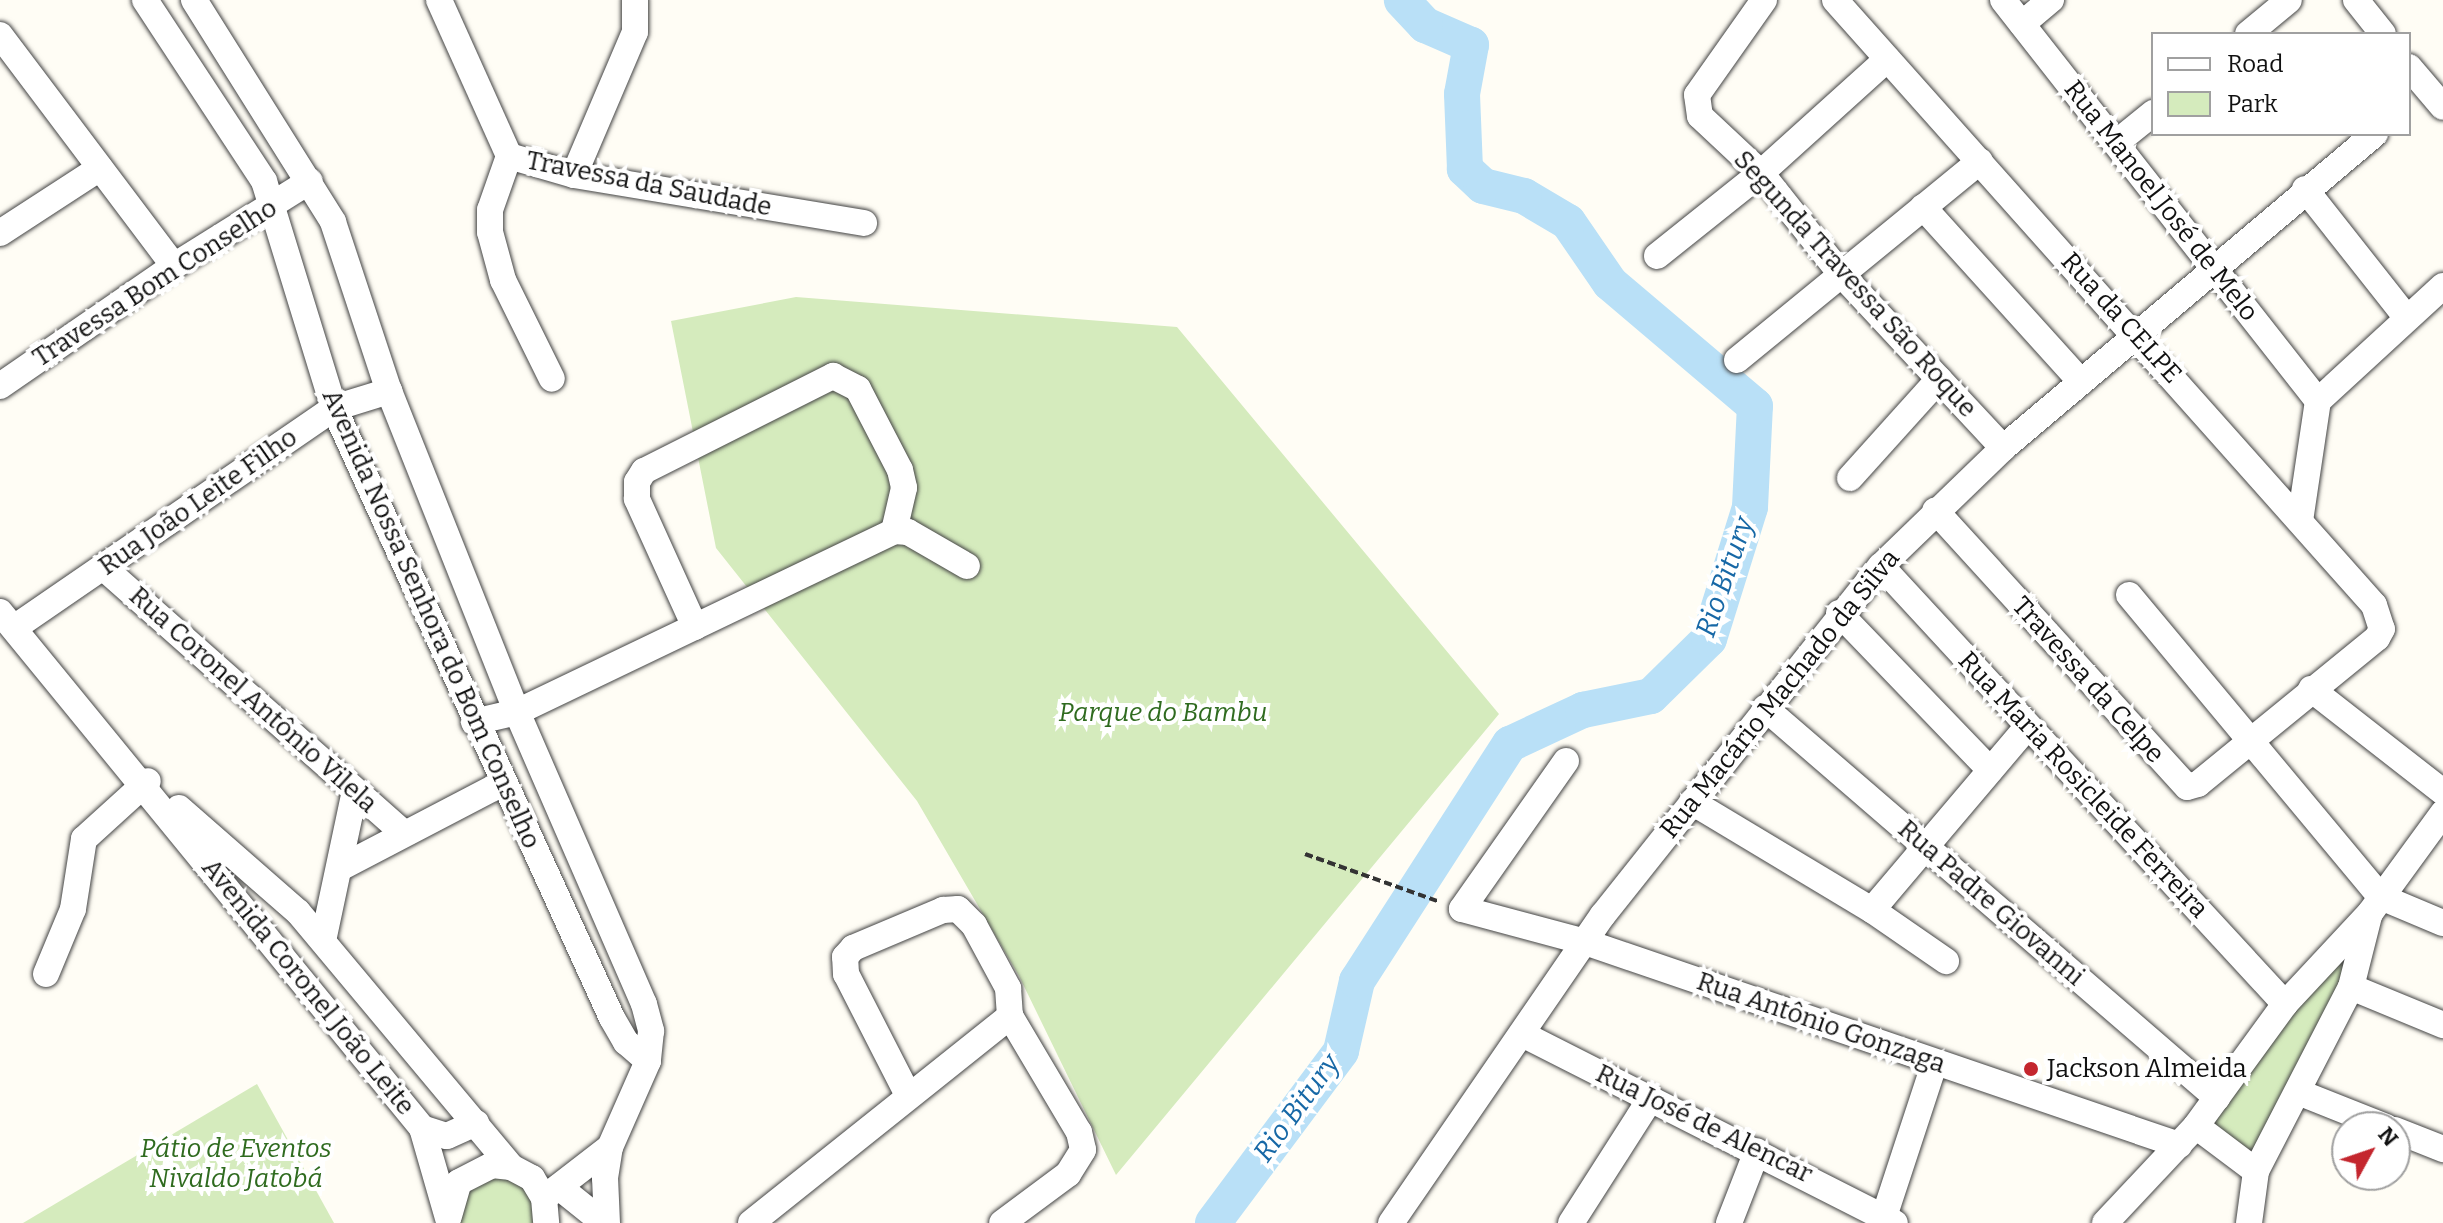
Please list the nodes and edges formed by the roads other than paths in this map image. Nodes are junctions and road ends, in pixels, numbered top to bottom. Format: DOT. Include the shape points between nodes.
graph roads {
  1 [pos="145,0"];
  2 [pos="194,0"];
  3 [pos="635,0"];
  4 [pos="1764,0"];
  5 [pos="1835,0"];
  6 [pos="2003,0"];
  7 [pos="2051,0"];
  8 [pos="2289,0"];
  9 [pos="2356,0"];
  10 [pos="444,2"];
  11 [pos="2022,24"];
  12 [pos="2250,32"];
  13 [pos="2381,32"];
  14 [pos="0,35"];
  15 [pos="1887,59"];
  16 [pos="2411,70"];
  17 [pos="2431,97"];
  18 [pos="2151,115"];
  19 [pos="2372,136"];
  20 [pos="2116,143"];
  21 [pos="509,156"];
  22 [pos="1980,161"];
  23 [pos="100,168"];
  24 [pos="1761,173"];
  25 [pos="574,175"];
  26 [pos="310,181"];
  27 [pos="2305,189"];
  28 [pos="271,206"];
  29 [pos="1923,207"];
  30 [pos="864,223"];
  31 [pos="0,233"];
  32 [pos="1657,256"];
  33 [pos="174,266"];
  34 [pos="2214,268"];
  35 [pos="1841,274"];
  36 [pos="2443,286"];
  37 [pos="2407,318"];
  38 [pos="2137,334"];
  39 [pos="1737,360"];
  40 [pos="552,379"];
  41 [pos="1939,379"];
  42 [pos="2081,382"];
  43 [pos="0,386"];
  44 [pos="389,391"];
  45 [pos="2318,401"];
  46 [pos="334,408"];
  47 [pos="2003,448"];
  48 [pos="1850,478"];
  49 [pos="1935,510"];
  50 [pos="2300,521"];
  51 [pos="894,531"];
  52 [pos="967,566"];
  53 [pos="1881,566"];
  54 [pos="104,568"];
  55 [pos="2129,595"];
  56 [pos="1839,613"];
  57 [pos="7,620"];
  58 [pos="695,627"];
  59 [pos="2311,689"];
  60 [pos="1765,708"];
  61 [pos="517,712"];
  62 [pos="474,722"];
  63 [pos="2028,726"];
  64 [pos="2251,738"];
  65 [pos="1566,761"];
  66 [pos="1990,770"];
  67 [pos="142,780"];
  68 [pos="503,783"];
  69 [pos="355,791"];
  70 [pos="2443,792"];
  71 [pos="1692,802"];
  72 [pos="2443,813"];
  73 [pos="402,832"];
  74 [pos="1925,846"];
  75 [pos="342,867"];
  76 [pos="2375,905"];
  77 [pos="1872,910"];
  78 [pos="2443,923"];
  79 [pos="323,941"];
  80 [pos="1585,942"];
  81 [pos="1946,961"];
  82 [pos="46,974"];
  83 [pos="2351,987"];
  84 [pos="2285,1004"];
  85 [pos="1010,1016"];
  86 [pos="2443,1025"];
  87 [pos="1522,1034"];
  88 [pos="648,1061"];
  89 [pos="1935,1062"];
  90 [pos="2298,1092"];
  91 [pos="908,1095"];
  92 [pos="1651,1098"];
  93 [pos="2217,1098"];
  94 [pos="2346,1111"];
  95 [pos="476,1123"];
  96 [pos="422,1128"];
  97 [pos="2188,1136"];
  98 [pos="2411,1136"];
  99 [pos="610,1147"];
  100 [pos="2443,1149"];
  101 [pos="1757,1151"];
  102 [pos="511,1167"];
  103 [pos="2256,1171"];
  104 [pos="550,1203"];
  105 [pos="1887,1220"];
  106 [pos="449,1221"];
  107 [pos="754,1222"];
  108 [pos="606,1223"];
  109 [pos="1002,1223"];
  110 [pos="1391,1223"];
  111 [pos="1571,1223"];
  112 [pos="1729,1223"];
  113 [pos="2105,1223"];
  114 [pos="2249,1223"];
  1 -- 28 [label="street, Avenida Nossa Senhora do Bom Conselho" via="246,148"];
  2 -- 26 [label="street, Avenida Nossa Senhora do Bom Conselho"];
  3 -- 25 [label="street" via="635,32"];
  4 -- 24 [label="street, Segunda Travessa São Roque" via="1697,95 1697,110 1705,122"];
  5 -- 15 [label="street, Rua da CELPE"];
  6 -- 11 [label="street, Rua Manoel José de Melo"];
  7 -- 11 [label="street"];
  8 -- 12 [label="street"];
  9 -- 13 [label="street"];
  10 -- 21 [label="street, Travessa da Saudade"];
  11 -- 20 [label="street, Rua Manoel José de Melo"];
  14 -- 23 [label="street"];
  15 -- 22 [label="street, Rua da CELPE"];
  15 -- 24 [label="street"];
  16 -- 17 [label="street"];
  18 -- 20 [label="street"];
  19 -- 27 [label="street, Rua Macário Machado da Silva"];
  20 -- 34 [label="street, Rua Manoel José de Melo"];
  21 -- 25 [label="street, Travessa da Saudade"];
  21 -- 40 [label="street" via="490,210 490,232 503,280"];
  22 -- 29 [label="street"];
  22 -- 38 [label="street, Rua da CELPE"];
  23 -- 31 [label="street"];
  23 -- 33 [label="street"];
  24 -- 32 [label="street"];
  24 -- 35 [label="street, Segunda Travessa São Roque"];
  25 -- 30 [label="street, Travessa da Saudade"];
  26 -- 28 [label="street, Travessa Bom Conselho"];
  26 -- 44 [label="street, Avenida Nossa Senhora do Bom Conselho" via="333,222"];
  27 -- 34 [label="street, Rua Macário Machado da Silva"];
  27 -- 37 [label="street"];
  28 -- 33 [label="street, Travessa Bom Conselho"];
  28 -- 46 [label="street, Avenida Nossa Senhora do Bom Conselho"];
  29 -- 35 [label="street"];
  29 -- 42 [label="street"];
  33 -- 43 [label="street, Travessa Bom Conselho"];
  34 -- 38 [label="street, Rua Macário Machado da Silva"];
  34 -- 45 [label="street, Rua Manoel José de Melo"];
  35 -- 39 [label="street"];
  35 -- 41 [label="street, Segunda Travessa São Roque"];
  36 -- 37 [label="street"];
  37 -- 45 [label="street"];
  38 -- 42 [label="street, Rua Macário Machado da Silva"];
  38 -- 50 [label="street, Rua da CELPE"];
  41 -- 47 [label="street, Segunda Travessa São Roque"];
  41 -- 48 [label="street"];
  42 -- 47 [label="street, Rua Macário Machado da Silva"];
  44 -- 46 [label="street, Rua João Leite Filho"];
  44 -- 61 [label="street, Avenida Nossa Senhora do Bom Conselho"];
  45 -- 50 [label="street"];
  46 -- 54 [label="street, Rua João Leite Filho"];
  46 -- 62 [label="street, Avenida Nossa Senhora do Bom Conselho"];
  47 -- 49 [label="street, Rua Macário Machado da Silva"];
  49 -- 53 [label="street, Rua Macário Machado da Silva"];
  49 -- 64 [label="street, Travessa da Celpe" via="2187,787 2198,784"];
  50 -- 59 [label="street, Rua da CELPE" via="2382,619 2371,643"];
  51 -- 52 [label="street" via="908,532"];
  51 -- 58 [label="street"];
  51 -- 58 [label="street" via="904,488 900,470 858,389 833,376 644,471 637,482 637,499"];
  53 -- 56 [label="street, Rua Macário Machado da Silva"];
  53 -- 63 [label="street, Rua Maria Rosicleide Ferreira"];
  54 -- 57 [label="street, Rua João Leite Filho"];
  54 -- 69 [label="street, Rua Coronel Antônio Vilela"];
  55 -- 64 [label="street"];
  56 -- 60 [label="street, Rua Macário Machado da Silva"];
  56 -- 66 [label="street"];
  57 -- 67 [label="street, Avenida Coronel João Leite"];
  58 -- 61 [label="street"];
  59 -- 64 [label="street"];
  59 -- 70 [label="street"];
  60 -- 71 [label="street, Rua Macário Machado da Silva"];
  60 -- 74 [label="street, Rua Padre Giovanni"];
  61 -- 62 [label="street"];
  61 -- 88 [label="street, Avenida Nossa Senhora do Bom Conselho" via="644,1004 651,1031"];
  62 -- 68 [label="street, Avenida Nossa Senhora do Bom Conselho"];
  63 -- 66 [label="street"];
  63 -- 84 [label="street, Rua Maria Rosicleide Ferreira"];
  64 -- 76 [label="street"];
  65 -- 80 [label="street, Rua Antônio Gonzaga" via="1454,906"];
  66 -- 74 [label="street"];
  67 -- 79 [label="street, Avenida Coronel João Leite" via="298,912"];
  67 -- 82 [label="street" via="84,839 73,909"];
  67 -- 96 [label="street, Avenida Coronel João Leite"];
  68 -- 73 [label="street"];
  68 -- 88 [label="street, Avenida Nossa Senhora do Bom Conselho" via="612,1018 626,1042"];
  69 -- 73 [label="street, Rua Coronel Antônio Vilela"];
  69 -- 75 [label="street"];
  71 -- 77 [label="street"];
  71 -- 80 [label="street, Rua Macário Machado da Silva"];
  72 -- 76 [label="street"];
  73 -- 75 [label="street"];
  74 -- 77 [label="street"];
  74 -- 93 [label="street, Rua Padre Giovanni"];
  75 -- 79 [label="street"];
  76 -- 78 [label="street"];
  76 -- 83 [label="street"];
  76 -- 84 [label="street"];
  77 -- 81 [label="street"];
  79 -- 95 [label="street, Avenida Coronel João Leite"];
  80 -- 87 [label="street, Rua Macário Machado da Silva"];
  80 -- 89 [label="street, Rua Antônio Gonzaga"];
  83 -- 86 [label="street"];
  83 -- 90 [label="street"];
  84 -- 93 [label="street"];
  85 -- 91 [label="street"];
  85 -- 91 [label="street" via="1008,988 974,925 958,909 943,910 853,948 845,957 846,974"];
  85 -- 109 [label="street" via="1079,1132 1083,1150 1068,1174"];
  87 -- 92 [label="street, Rua José de Alencar"];
  87 -- 110 [label="street, Rua Macário Machado da Silva"];
  88 -- 99 [label="street, Avenida Nossa Senhora do Bom Conselho"];
  89 -- 97 [label="street, Rua Antônio Gonzaga"];
  89 -- 105 [label="street"];
  90 -- 94 [label="street"];
  90 -- 103 [label="street"];
  91 -- 107 [label="street"];
  92 -- 101 [label="street, Rua José de Alencar"];
  92 -- 111 [label="street"];
  93 -- 97 [label="street"];
  95 -- 96 [label="street" via="447,1136"];
  95 -- 102 [label="street, Avenida Coronel João Leite"];
  96 -- 106 [label="street, Avenida Coronel João Leite"];
  97 -- 103 [label="street, Rua Antônio Gonzaga"];
  97 -- 113 [label="street"];
  98 -- 100 [label="street"];
  99 -- 104 [label="street, Avenida Nossa Senhora do Bom Conselho"];
  99 -- 108 [label="street"];
  101 -- 105 [label="street, Rua José de Alencar"];
  101 -- 112 [label="street"];
  102 -- 104 [label="street, Avenida Coronel João Leite" via="532,1178"];
  102 -- 106 [label="street" via="474,1170 459,1182"];
  103 -- 114 [label="street"];
  104 -- 108 [label="street"];
}
